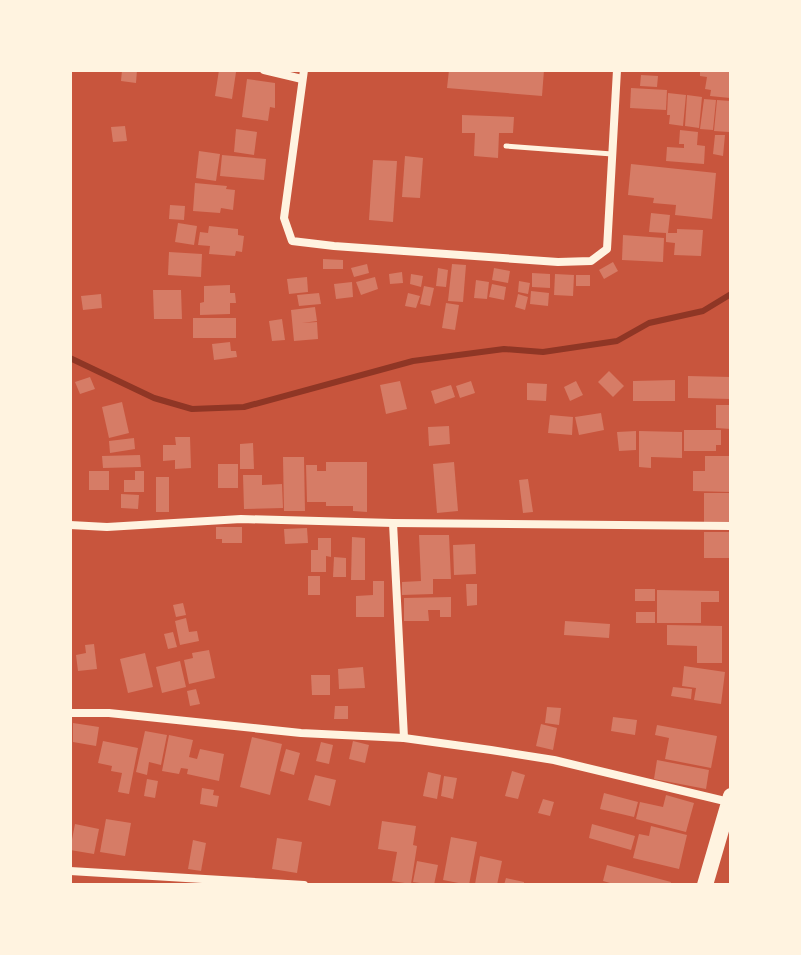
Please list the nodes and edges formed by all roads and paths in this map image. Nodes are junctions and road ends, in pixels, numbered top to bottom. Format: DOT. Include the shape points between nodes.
graph roads {
  1 [pos="264,70"];
  2 [pos="617,70"];
  3 [pos="303,74"];
  4 [pos="506,146"];
  5 [pos="612,154"];
  6 [pos="393,523"];
  7 [pos="70,525"];
  8 [pos="731,526"];
  9 [pos="70,713"];
  10 [pos="404,738"];
  11 [pos="730,799"];
  12 [pos="70,871"];
  13 [pos="304,885"];
  14 [pos="705,885"];
  1 -- 3 [label="street"];
  2 -- 5 [label="street"];
  3 -- 5 [label="street" via="284,218 292,241 591,261 607,249"];
  4 -- 5 [label="lane"];
  6 -- 7 [label="street" via="241,519"];
  6 -- 8 [label="street"];
  6 -- 10 [label="street"];
  9 -- 10 [label="street"];
  10 -- 11 [label="street" via="554,760"];
  11 -- 14 [label="main road"];
  12 -- 13 [label="street"];
}
